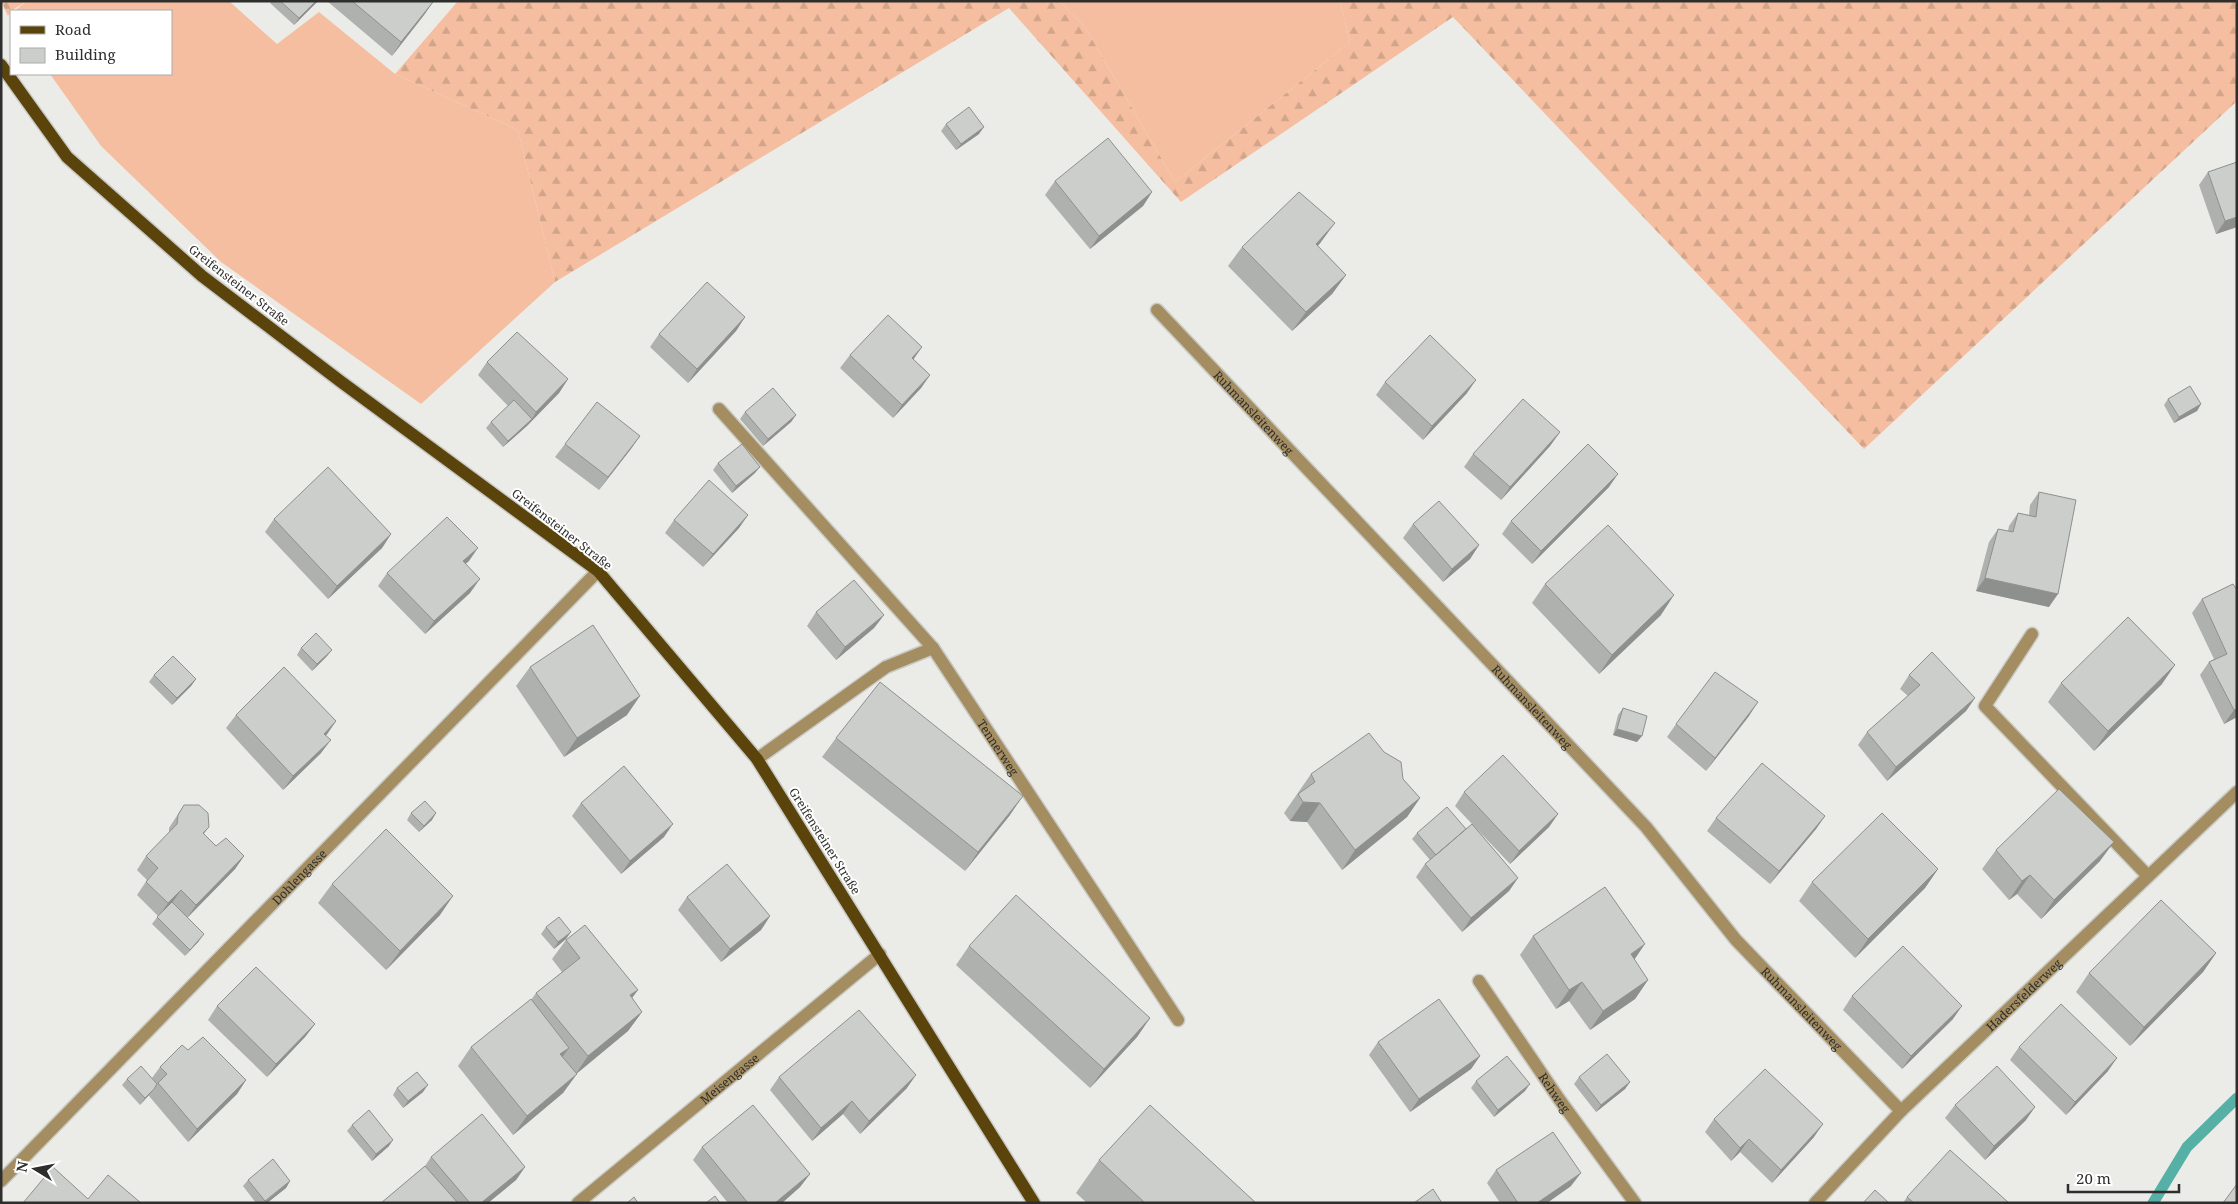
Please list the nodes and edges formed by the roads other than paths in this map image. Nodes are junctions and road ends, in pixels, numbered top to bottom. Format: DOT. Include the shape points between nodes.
graph roads {
  1 [pos="1,65"];
  2 [pos="1157,310"];
  3 [pos="719,409"];
  4 [pos="598,572"];
  5 [pos="2032,634"];
  6 [pos="933,648"];
  7 [pos="757,758"];
  8 [pos="2237,792"];
  9 [pos="2148,876"];
  10 [pos="880,954"];
  11 [pos="1479,981"];
  12 [pos="1178,1020"];
  13 [pos="1901,1111"];
  14 [pos="1,1181"];
  15 [pos="578,1203"];
  16 [pos="1034,1203"];
  17 [pos="1635,1203"];
  18 [pos="1815,1203"];
  1 -- 4 [label="main road, Greifensteiner Straße" via="67,157 202,276"];
  2 -- 13 [label="street, Ruhmansleitenweg" via="1646,827 1736,940"];
  3 -- 6 [label="street, Tennerweg"];
  4 -- 7 [label="main road, Greifensteiner Straße"];
  4 -- 14 [label="street, Dohlengasse"];
  5 -- 9 [label="street" via="1985,706"];
  6 -- 7 [label="street" via="886,667"];
  6 -- 12 [label="street, Tennerweg"];
  7 -- 10 [label="main road, Greifensteiner Straße"];
  8 -- 9 [label="street, Hadersfelderweg"];
  9 -- 13 [label="street, Hadersfelderweg"];
  10 -- 15 [label="street, Meisengasse"];
  10 -- 16 [label="main road, Greifensteiner Straße"];
  11 -- 17 [label="street, Rehweg" via="1558,1099"];
  13 -- 18 [label="street, Hadersfelderweg"];
}
